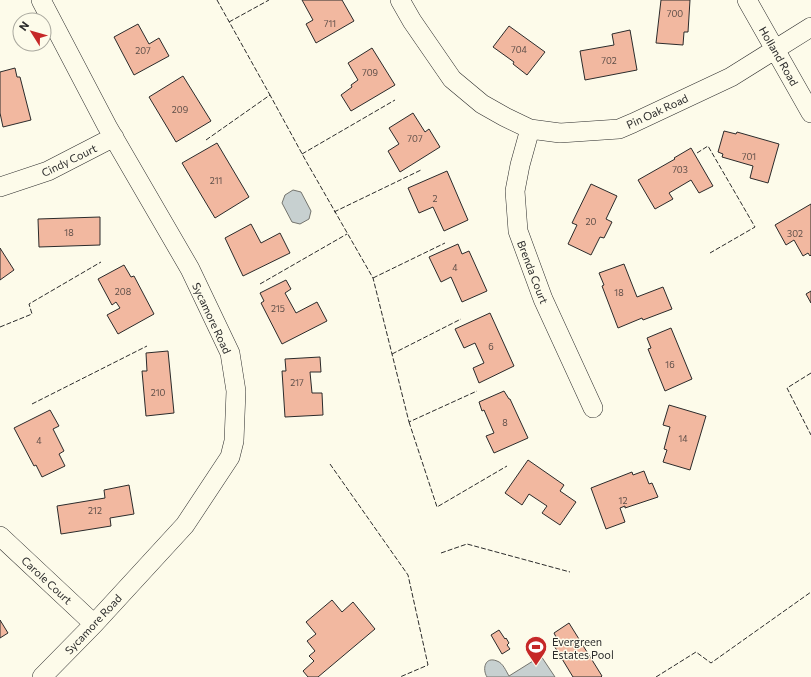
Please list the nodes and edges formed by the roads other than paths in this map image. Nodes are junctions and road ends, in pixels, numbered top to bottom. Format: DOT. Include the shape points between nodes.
graph roads {
  1 [pos="41,0"];
  2 [pos="400,0"];
  3 [pos="747,0"];
  4 [pos="811,27"];
  5 [pos="775,49"];
  6 [pos="811,113"];
  7 [pos="530,129"];
  8 [pos="114,138"];
  9 [pos="0,187"];
  10 [pos="593,408"];
  11 [pos="0,536"];
  12 [pos="94,624"];
  13 [pos="42,677"];
  1 -- 8 [label="street, Sycamore Road"];
  2 -- 7 [label="street, Pin Oak Road" via="428,46 456,83 482,104"];
  3 -- 5 [label="street, Holland Road"];
  4 -- 5 [label="street, Pin Oak Road"];
  5 -- 6 [label="street, Holland Road"];
  5 -- 7 [label="street, Pin Oak Road" via="731,76 619,129 560,133"];
  7 -- 10 [label="street, Brenda Court" via="515,191 518,231 543,299"];
  8 -- 9 [label="street, Cindy Court" via="48,171"];
  8 -- 12 [label="street, Sycamore Road" via="190,269 230,353 236,391 234,441 230,457 185,524"];
  11 -- 12 [label="street, Carole Court"];
  12 -- 13 [label="street, Sycamore Road"];
}
